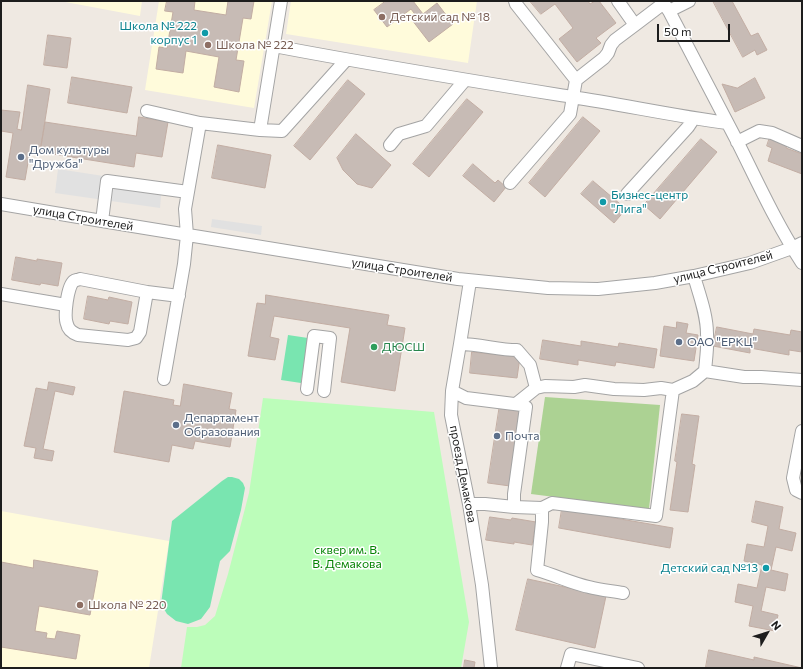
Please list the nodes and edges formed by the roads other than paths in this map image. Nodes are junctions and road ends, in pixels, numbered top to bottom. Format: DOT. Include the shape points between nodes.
graph roads {
  1 [pos="282,1"];
  2 [pos="514,1"];
  3 [pos="618,1"];
  4 [pos="689,1"];
  5 [pos="665,5"];
  6 [pos="635,25"];
  7 [pos="274,46"];
  8 [pos="346,60"];
  9 [pos="465,80"];
  10 [pos="576,80"];
  11 [pos="574,97"];
  12 [pos="147,111"];
  13 [pos="694,118"];
  14 [pos="200,123"];
  15 [pos="727,123"];
  16 [pos="260,130"];
  17 [pos="737,142"];
  18 [pos="390,145"];
  19 [pos="802,146"];
  20 [pos="510,183"];
  21 [pos="188,192"];
  22 [pos="627,194"];
  23 [pos="1,204"];
  24 [pos="102,221"];
  25 [pos="188,235"];
  26 [pos="797,246"];
  27 [pos="802,263"];
  28 [pos="694,276"];
  29 [pos="470,281"];
  30 [pos="148,292"];
  31 [pos="1,294"];
  32 [pos="179,296"];
  33 [pos="66,305"];
  34 [pos="460,344"];
  35 [pos="705,371"];
  36 [pos="164,379"];
  37 [pos="802,380"];
  38 [pos="536,388"];
  39 [pos="307,389"];
  40 [pos="673,390"];
  41 [pos="452,391"];
  42 [pos="324,392"];
  43 [pos="516,404"];
  44 [pos="802,431"];
  45 [pos="802,494"];
  46 [pos="469,504"];
  47 [pos="514,507"];
  48 [pos="542,508"];
  49 [pos="623,593"];
  50 [pos="491,668"];
  51 [pos="567,668"];
  52 [pos="638,668"];
  1 -- 7 [label="street"];
  2 -- 10 [label="street"];
  3 -- 6 [label="street"];
  4 -- 5 [label="street"];
  5 -- 6 [label="street"];
  5 -- 15 [label="street"];
  6 -- 10 [label="street" via="615,40 604,58"];
  7 -- 8 [label="street"];
  7 -- 16 [label="street"];
  8 -- 9 [label="street"];
  8 -- 16 [label="street" via="282,131"];
  9 -- 11 [label="street"];
  9 -- 18 [label="street" via="426,126 399,134"];
  10 -- 11 [label="street"];
  11 -- 13 [label="street"];
  11 -- 20 [label="street" via="570,114"];
  12 -- 14 [label="street"];
  13 -- 15 [label="street"];
  13 -- 22 [label="street"];
  14 -- 16 [label="street"];
  14 -- 21 [label="street"];
  15 -- 17 [label="street"];
  17 -- 19 [label="street" via="759,132 772,133"];
  17 -- 26 [label="street" via="778,223"];
  21 -- 24 [label="street" via="107,181"];
  21 -- 25 [label="street" via="185,209"];
  23 -- 24 [label="street, улица Строителей"];
  24 -- 25 [label="street, улица Строителей"];
  25 -- 29 [label="street, улица Строителей"];
  25 -- 32 [label="street"];
  26 -- 27 [label="street"];
  26 -- 28 [label="street, улица Строителей" via="750,263"];
  28 -- 29 [label="street, улица Строителей" via="598,289 548,288"];
  28 -- 35 [label="street" via="708,332"];
  29 -- 34 [label="street, проезд Демакова"];
  30 -- 32 [label="street"];
  30 -- 33 [label="street" via="80,280 74,281 71,285"];
  30 -- 33 [label="street" via="140,332 136,338 128,340 70,332"];
  31 -- 33 [label="street"];
  32 -- 36 [label="street"];
  34 -- 38 [label="street" via="517,350 530,365"];
  34 -- 41 [label="street, проезд Демакова"];
  35 -- 37 [label="street" via="744,378"];
  35 -- 40 [label="street" via="693,381"];
  38 -- 40 [label="street" via="585,385 614,389"];
  38 -- 43 [label="street"];
  39 -- 42 [label="street" via="314,336 330,338"];
  40 -- 48 [label="street" via="656,516 552,503"];
  41 -- 43 [label="street" via="466,398"];
  41 -- 46 [label="street, проезд Демакова" via="451,415"];
  43 -- 47 [label="street" via="526,407"];
  44 -- 45 [label="street" via="793,478 796,490"];
  46 -- 47 [label="street"];
  46 -- 50 [label="street, проезд Демакова"];
  47 -- 48 [label="street"];
  48 -- 49 [label="street" via="537,570 589,587"];
  51 -- 52 [label="street" via="571,654"];
}
